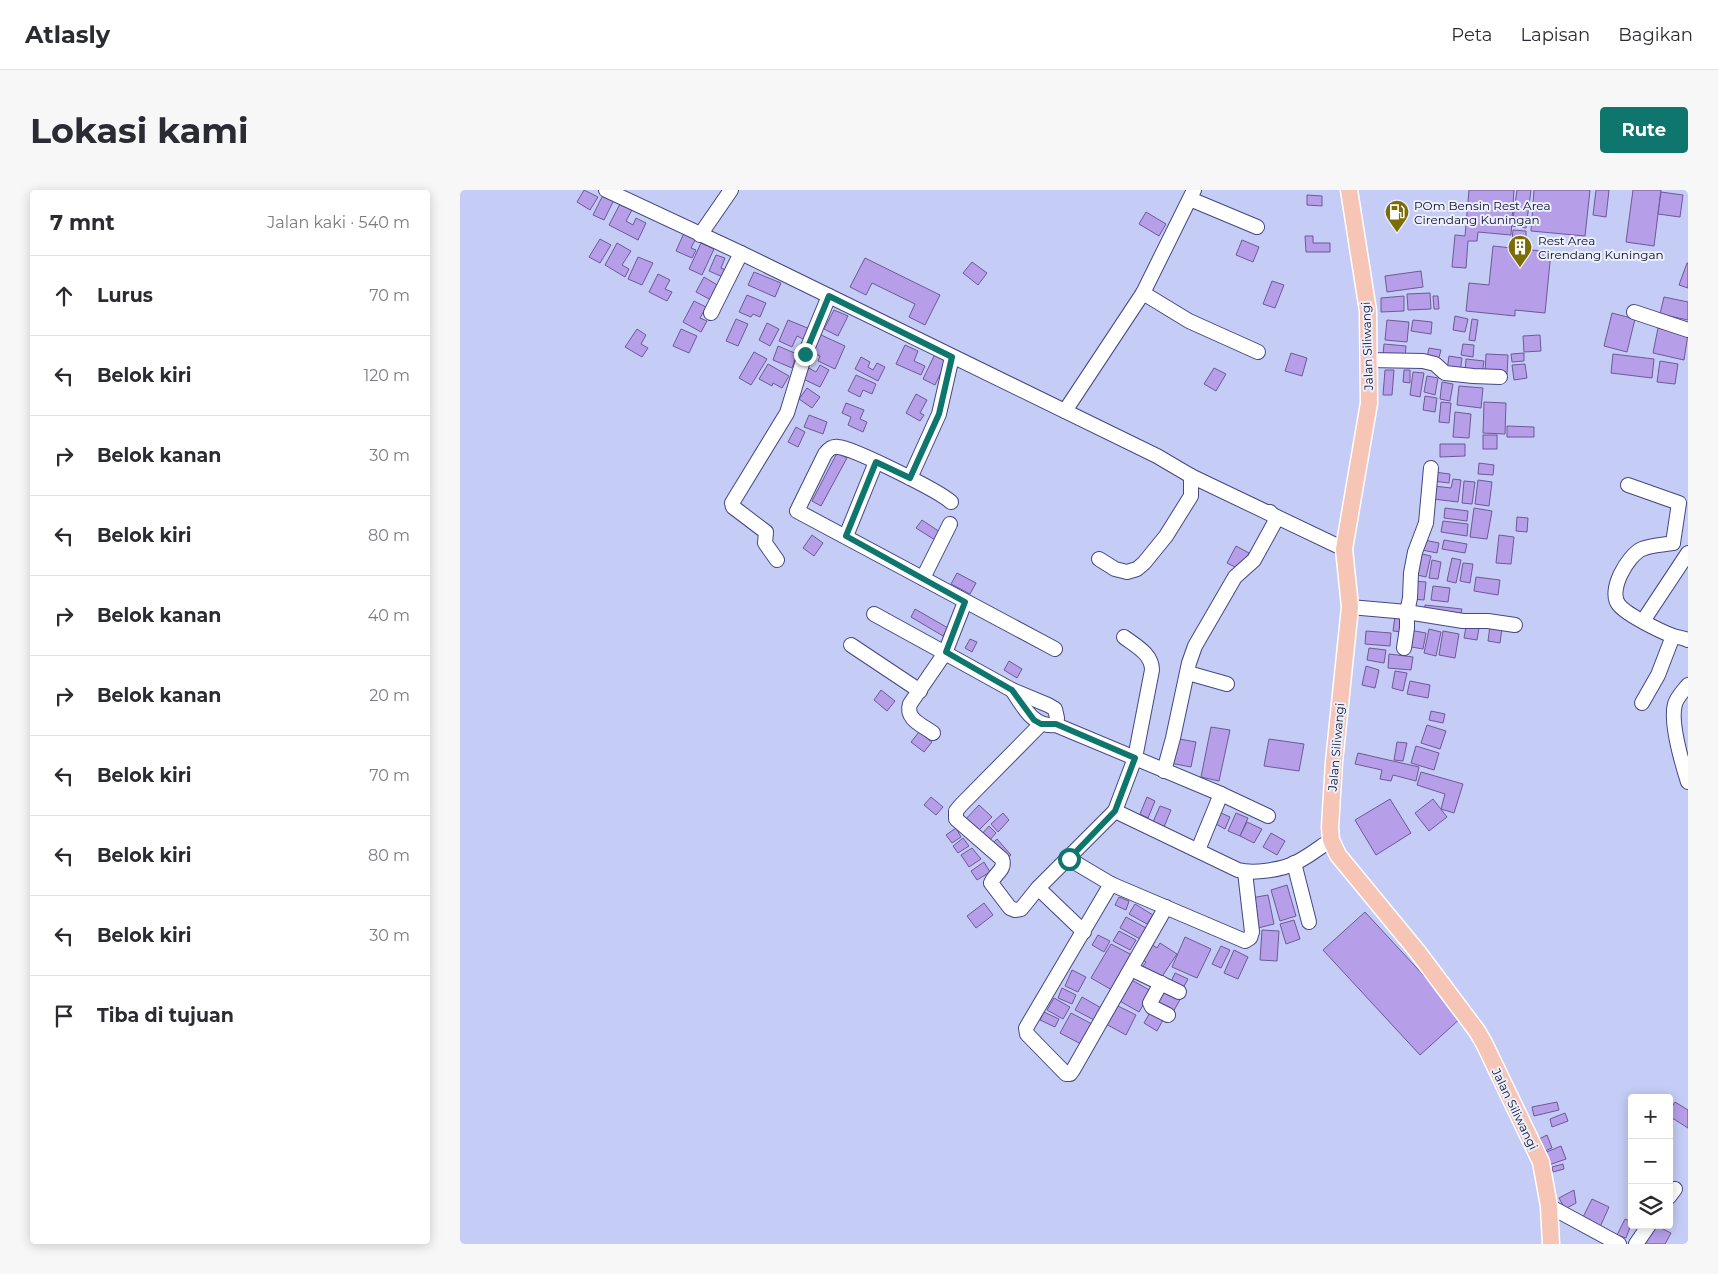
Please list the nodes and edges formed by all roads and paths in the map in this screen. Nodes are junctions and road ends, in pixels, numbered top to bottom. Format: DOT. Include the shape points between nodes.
graph roads {
  1 [pos="606,190"];
  2 [pos="731,190"];
  3 [pos="1349,190"];
  4 [pos="1192,194"];
  5 [pos="1257,227"];
  6 [pos="700,234"];
  7 [pos="741,254"];
  8 [pos="1143,293"];
  9 [pos="829,296"];
  10 [pos="1634,312"];
  11 [pos="710,314"];
  12 [pos="1688,330"];
  13 [pos="1258,352"];
  14 [pos="952,357"];
  15 [pos="1368,360"];
  16 [pos="1500,377"];
  17 [pos="1065,411"];
  18 [pos="876,462"];
  19 [pos="1431,468"];
  20 [pos="1191,476"];
  21 [pos="910,478"];
  22 [pos="1628,485"];
  23 [pos="951,502"];
  24 [pos="1270,512"];
  25 [pos="950,524"];
  26 [pos="846,536"];
  27 [pos="1673,543"];
  28 [pos="1344,549"];
  29 [pos="1688,552"];
  30 [pos="1099,559"];
  31 [pos="777,560"];
  32 [pos="923,578"];
  33 [pos="965,602"];
  34 [pos="1350,608"];
  35 [pos="1407,612"];
  36 [pos="874,614"];
  37 [pos="1643,621"];
  38 [pos="1515,625"];
  39 [pos="1124,637"];
  40 [pos="1684,637"];
  41 [pos="851,645"];
  42 [pos="1404,648"];
  43 [pos="1055,649"];
  44 [pos="946,652"];
  45 [pos="1188,673"];
  46 [pos="1227,684"];
  47 [pos="1687,688"];
  48 [pos="1012,690"];
  49 [pos="920,691"];
  50 [pos="1642,703"];
  51 [pos="1041,724"];
  52 [pos="1056,724"];
  53 [pos="933,732"];
  54 [pos="1135,758"];
  55 [pos="1164,771"];
  56 [pos="1688,782"];
  57 [pos="1221,794"];
  58 [pos="1115,811"];
  59 [pos="1268,816"];
  60 [pos="1332,840"];
  61 [pos="1198,850"];
  62 [pos="1069,859"];
  63 [pos="1294,863"];
  64 [pos="1245,872"];
  65 [pos="1112,884"];
  66 [pos="1038,888"];
  67 [pos="1166,907"];
  68 [pos="1309,922"];
  69 [pos="1084,932"];
  70 [pos="1131,969"];
  71 [pos="1161,983"];
  72 [pos="1179,992"];
  73 [pos="1168,1014"];
  74 [pos="1549,1206"];
  75 [pos="1646,1229"];
  76 [pos="1551,1244"];
  77 [pos="1619,1244"];
  78 [pos="1636,1244"];
  1 -- 6 [label="street"];
  2 -- 6 [label="street"];
  3 -- 15 [label="main road, Jalan Siliwangi" via="1368,311"];
  4 -- 5 [label="street"];
  4 -- 8 [label="street"];
  6 -- 7 [label="street"];
  7 -- 9 [label="street"];
  7 -- 11 [label="street"];
  8 -- 13 [label="street" via="1189,321"];
  8 -- 17 [label="street"];
  9 -- 14 [label="street"];
  9 -- 31 [label="street" via="805,354 787,413 732,503 766,532 765,543"];
  10 -- 12 [label="street"];
  14 -- 17 [label="street"];
  14 -- 21 [label="street" via="939,414"];
  15 -- 16 [label="street" via="1422,360 1445,372"];
  15 -- 28 [label="main road, Jalan Siliwangi" via="1369,403"];
  17 -- 20 [label="street"];
  18 -- 21 [label="street"];
  18 -- 26 [label="street"];
  18 -- 26 [label="street" via="839,447 829,449 797,511"];
  19 -- 35 [label="street" via="1426,523 1415,552"];
  20 -- 24 [label="street"];
  20 -- 30 [label="street" via="1191,496 1166,536 1144,563 1127,572"];
  21 -- 23 [label="street"];
  22 -- 27 [label="street" via="1679,502"];
  24 -- 28 [label="street"];
  24 -- 45 [label="street" via="1276,520 1254,560 1235,577 1195,646"];
  25 -- 32 [label="street"];
  26 -- 32 [label="street"];
  27 -- 29 [label="street"];
  27 -- 37 [label="street" via="1643,548 1624,567 1615,592 1617,602"];
  28 -- 34 [label="main road, Jalan Siliwangi"];
  29 -- 37 [label="street"];
  32 -- 33 [label="street"];
  33 -- 43 [label="street"];
  33 -- 44 [label="street"];
  34 -- 35 [label="street"];
  34 -- 60 [label="main road, Jalan Siliwangi" via="1334,762"];
  35 -- 38 [label="street"];
  35 -- 42 [label="street"];
  36 -- 44 [label="street"];
  37 -- 40 [label="street"];
  39 -- 54 [label="street" via="1143,651 1152,664"];
  40 -- 50 [label="street"];
  41 -- 49 [label="street"];
  44 -- 48 [label="street"];
  44 -- 49 [label="street"];
  45 -- 46 [label="street"];
  45 -- 55 [label="street"];
  47 -- 56 [label="street" via="1675,703 1674,716"];
  48 -- 51 [label="street" via="1034,720"];
  48 -- 52 [label="street" via="1055,709"];
  49 -- 53 [label="street" via="908,711 910,716"];
  51 -- 52 [label="street"];
  51 -- 66 [label="street" via="955,814 956,819 1002,859 1002,869 991,884 1010,908 1021,909"];
  52 -- 54 [label="street"];
  54 -- 55 [label="street"];
  54 -- 58 [label="street"];
  55 -- 57 [label="street"];
  57 -- 59 [label="street"];
  57 -- 61 [label="street"];
  58 -- 61 [label="street"];
  58 -- 62 [label="street"];
  60 -- 63 [label="street"];
  60 -- 74 [label="main road, Jalan Siliwangi" via="1338,855 1417,951 1477,1032 1538,1156"];
  61 -- 64 [label="street"];
  62 -- 65 [label="street"];
  62 -- 66 [label="street"];
  63 -- 64 [label="street" via="1254,873"];
  63 -- 68 [label="street"];
  64 -- 67 [label="street" via="1250,938 1245,940"];
  65 -- 67 [label="street"];
  65 -- 69 [label="street"];
  66 -- 69 [label="street"];
  67 -- 70 [label="street"];
  69 -- 70 [label="street" via="1026,1028 1027,1034 1066,1074 1073,1070"];
  70 -- 71 [label="street"];
  71 -- 72 [label="street"];
  71 -- 73 [label="street" via="1150,1003"];
  74 -- 76 [label="main road, Jalan Siliwangi"];
  74 -- 77 [label="street"];
  75 -- 78 [label="street"];
}
